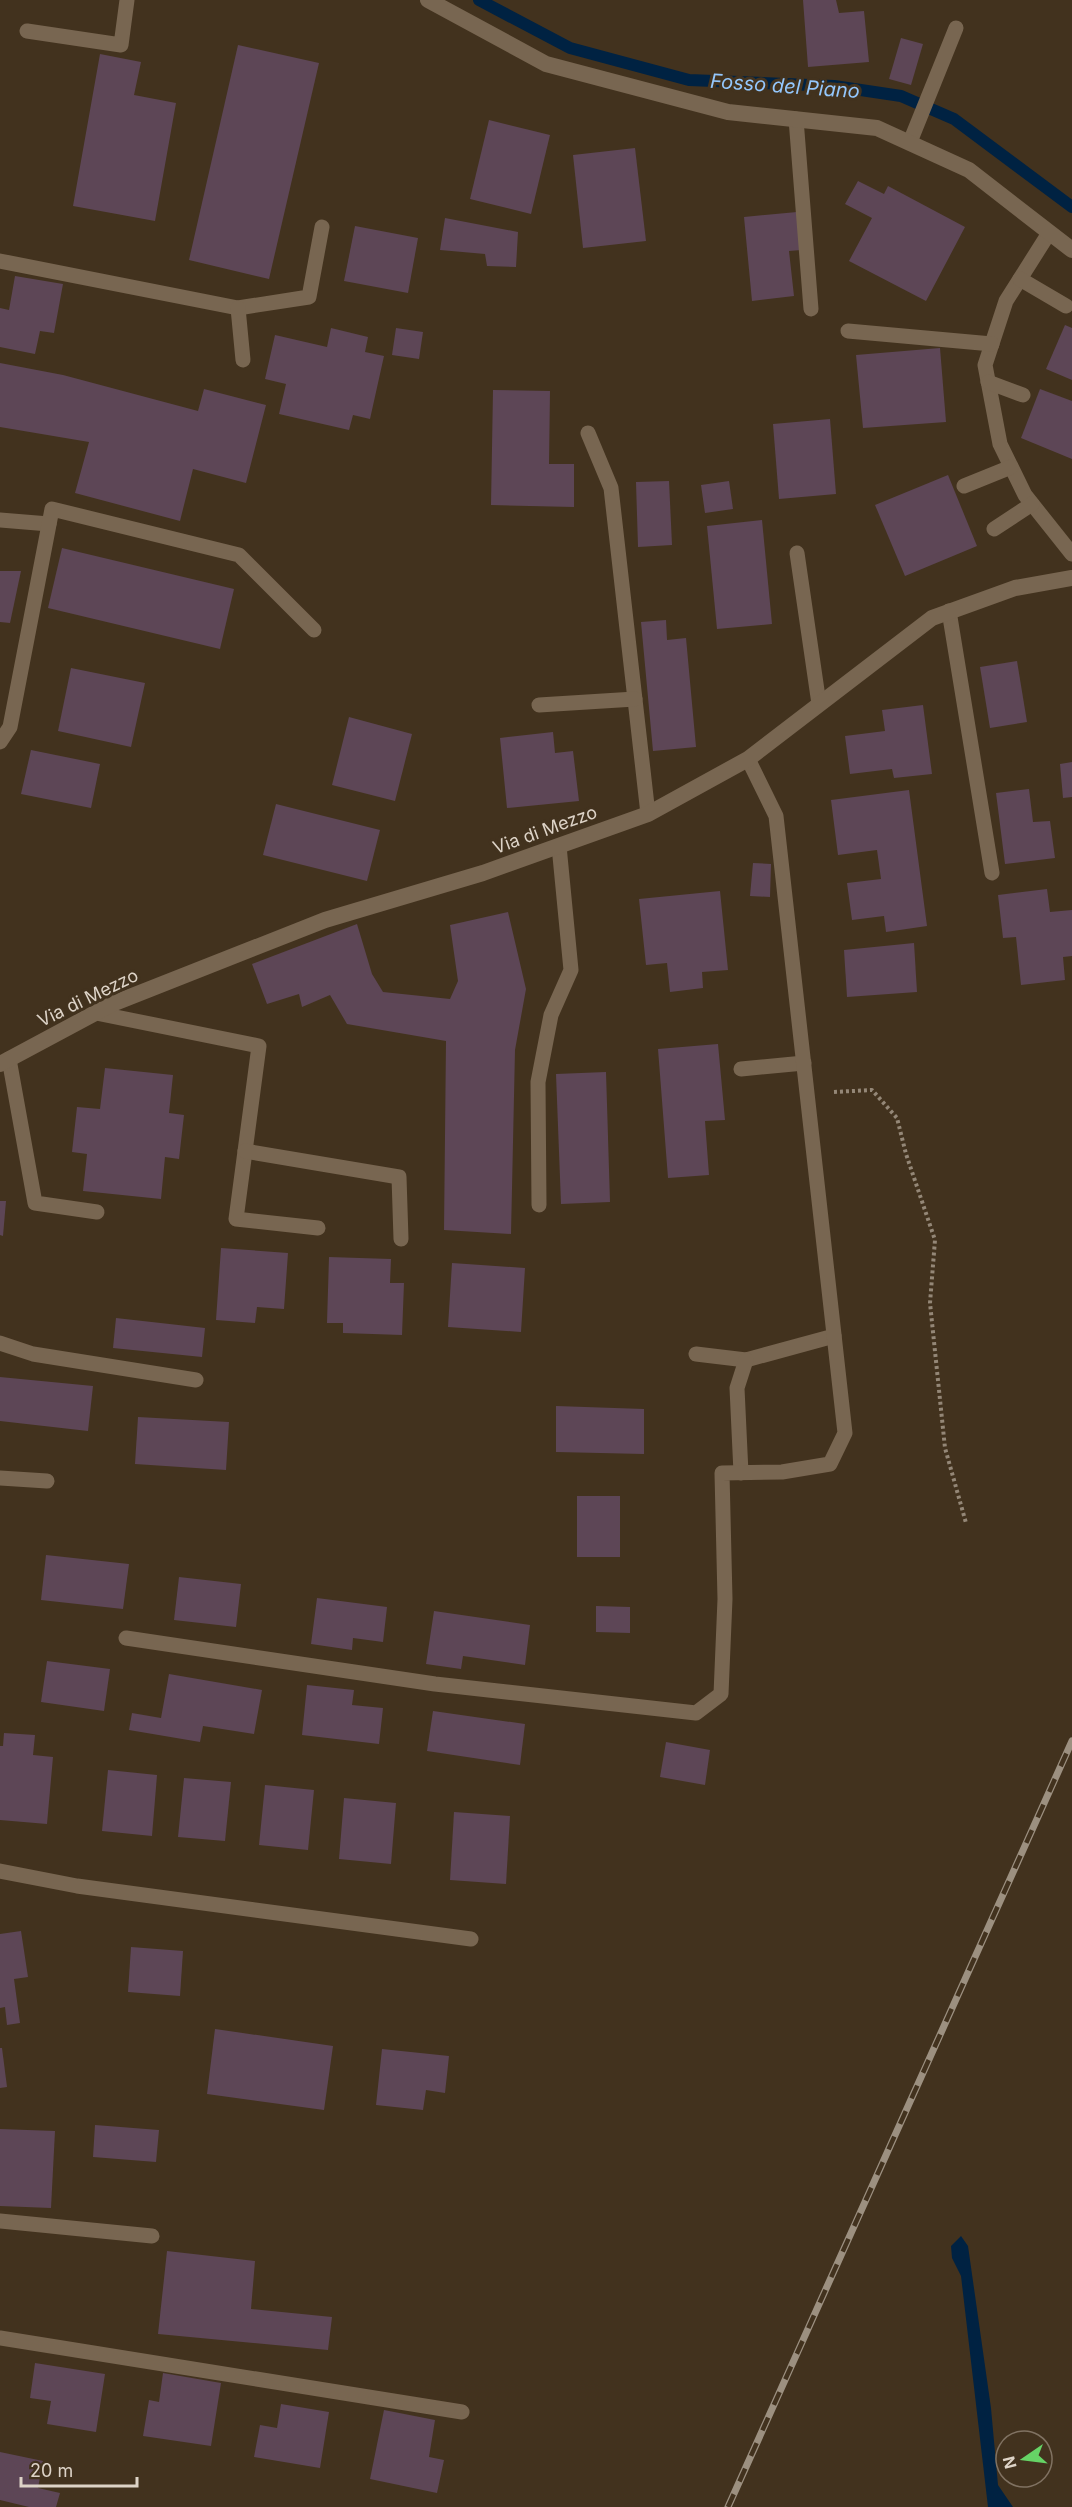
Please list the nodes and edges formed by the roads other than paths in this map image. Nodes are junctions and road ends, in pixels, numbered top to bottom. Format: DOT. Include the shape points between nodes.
graph roads {
  1 [pos="127,0"];
  2 [pos="428,0"];
  3 [pos="956,28"];
  4 [pos="27,31"];
  5 [pos="796,119"];
  6 [pos="910,142"];
  7 [pos="322,227"];
  8 [pos="1049,233"];
  9 [pos="1072,250"];
  10 [pos="0,261"];
  11 [pos="1020,279"];
  12 [pos="1066,306"];
  13 [pos="238,308"];
  14 [pos="811,309"];
  15 [pos="848,331"];
  16 [pos="992,344"];
  17 [pos="243,360"];
  18 [pos="988,382"];
  19 [pos="1023,395"];
  20 [pos="588,433"];
  21 [pos="1011,466"];
  22 [pos="964,486"];
  23 [pos="1032,504"];
  24 [pos="0,520"];
  25 [pos="49,524"];
  26 [pos="994,529"];
  27 [pos="797,554"];
  28 [pos="1072,554"];
  29 [pos="1072,578"];
  30 [pos="950,612"];
  31 [pos="314,630"];
  32 [pos="635,699"];
  33 [pos="819,704"];
  34 [pos="539,705"];
  35 [pos="0,742"];
  36 [pos="748,759"];
  37 [pos="648,814"];
  38 [pos="559,846"];
  39 [pos="992,873"];
  40 [pos="96,1013"];
  41 [pos="5,1061"];
  42 [pos="804,1063"];
  43 [pos="741,1070"];
  44 [pos="245,1151"];
  45 [pos="539,1205"];
  46 [pos="97,1212"];
  47 [pos="318,1228"];
  48 [pos="401,1239"];
  49 [pos="834,1336"];
  50 [pos="0,1343"];
  51 [pos="696,1354"];
  52 [pos="746,1360"];
  53 [pos="196,1380"];
  54 [pos="741,1473"];
  55 [pos="0,1478"];
  56 [pos="46,1481"];
  57 [pos="126,1638"];
  58 [pos="0,1871"];
  59 [pos="471,1939"];
  60 [pos="0,2221"];
  61 [pos="152,2236"];
  62 [pos="0,2338"];
  63 [pos="462,2412"];
  1 -- 4 [label="lane" via="121,45"];
  2 -- 5 [label="street" via="546,64 728,112"];
  3 -- 6 [label="lane"];
  5 -- 6 [label="street" via="877,128"];
  5 -- 14 [label="lane"];
  6 -- 8 [label="street" via="969,170"];
  7 -- 13 [label="lane" via="309,297"];
  8 -- 9 [label="street"];
  8 -- 11 [label="lane"];
  10 -- 13 [label="lane"];
  11 -- 12 [label="lane"];
  11 -- 16 [label="lane" via="1006,301"];
  13 -- 17 [label="lane"];
  15 -- 16 [label="lane"];
  16 -- 18 [label="lane" via="985,364"];
  18 -- 19 [label="lane"];
  18 -- 21 [label="lane" via="1000,444"];
  20 -- 32 [label="lane" via="611,488"];
  21 -- 22 [label="lane"];
  21 -- 23 [label="lane"];
  23 -- 26 [label="lane"];
  23 -- 28 [label="lane"];
  24 -- 25 [label="lane"];
  25 -- 31 [label="lane" via="52,509 239,555"];
  25 -- 35 [label="lane" via="10,727"];
  27 -- 33 [label="lane"];
  29 -- 30 [label="street, Via di Mezzo" via="1015,588"];
  30 -- 33 [label="street, Via di Mezzo" via="933,618"];
  30 -- 39 [label="lane"];
  32 -- 34 [label="lane"];
  32 -- 37 [label="lane"];
  33 -- 36 [label="street, Via di Mezzo"];
  36 -- 37 [label="street, Via di Mezzo"];
  36 -- 42 [label="lane" via="776,816"];
  37 -- 38 [label="street, Via di Mezzo"];
  38 -- 40 [label="street, Via di Mezzo" via="325,920"];
  38 -- 45 [label="lane" via="571,970 551,1015 538,1082"];
  40 -- 41 [label="street, Via di Mezzo"];
  40 -- 44 [label="lane" via="259,1046"];
  41 -- 46 [label="lane" via="35,1203"];
  42 -- 43 [label="lane"];
  42 -- 49 [label="lane"];
  44 -- 47 [label="lane" via="236,1219"];
  44 -- 48 [label="lane" via="399,1177"];
  49 -- 52 [label="lane"];
  49 -- 54 [label="lane" via="845,1433 830,1464 782,1472"];
  50 -- 53 [label="lane" via="33,1353"];
  51 -- 52 [label="lane"];
  52 -- 54 [label="lane" via="737,1388"];
  54 -- 57 [label="lane" via="722,1473 725,1599 721,1694 696,1713 435,1684"];
  55 -- 56 [label="lane"];
  58 -- 59 [label="lane" via="77,1886"];
  60 -- 61 [label="lane"];
  62 -- 63 [label="lane"];
}
